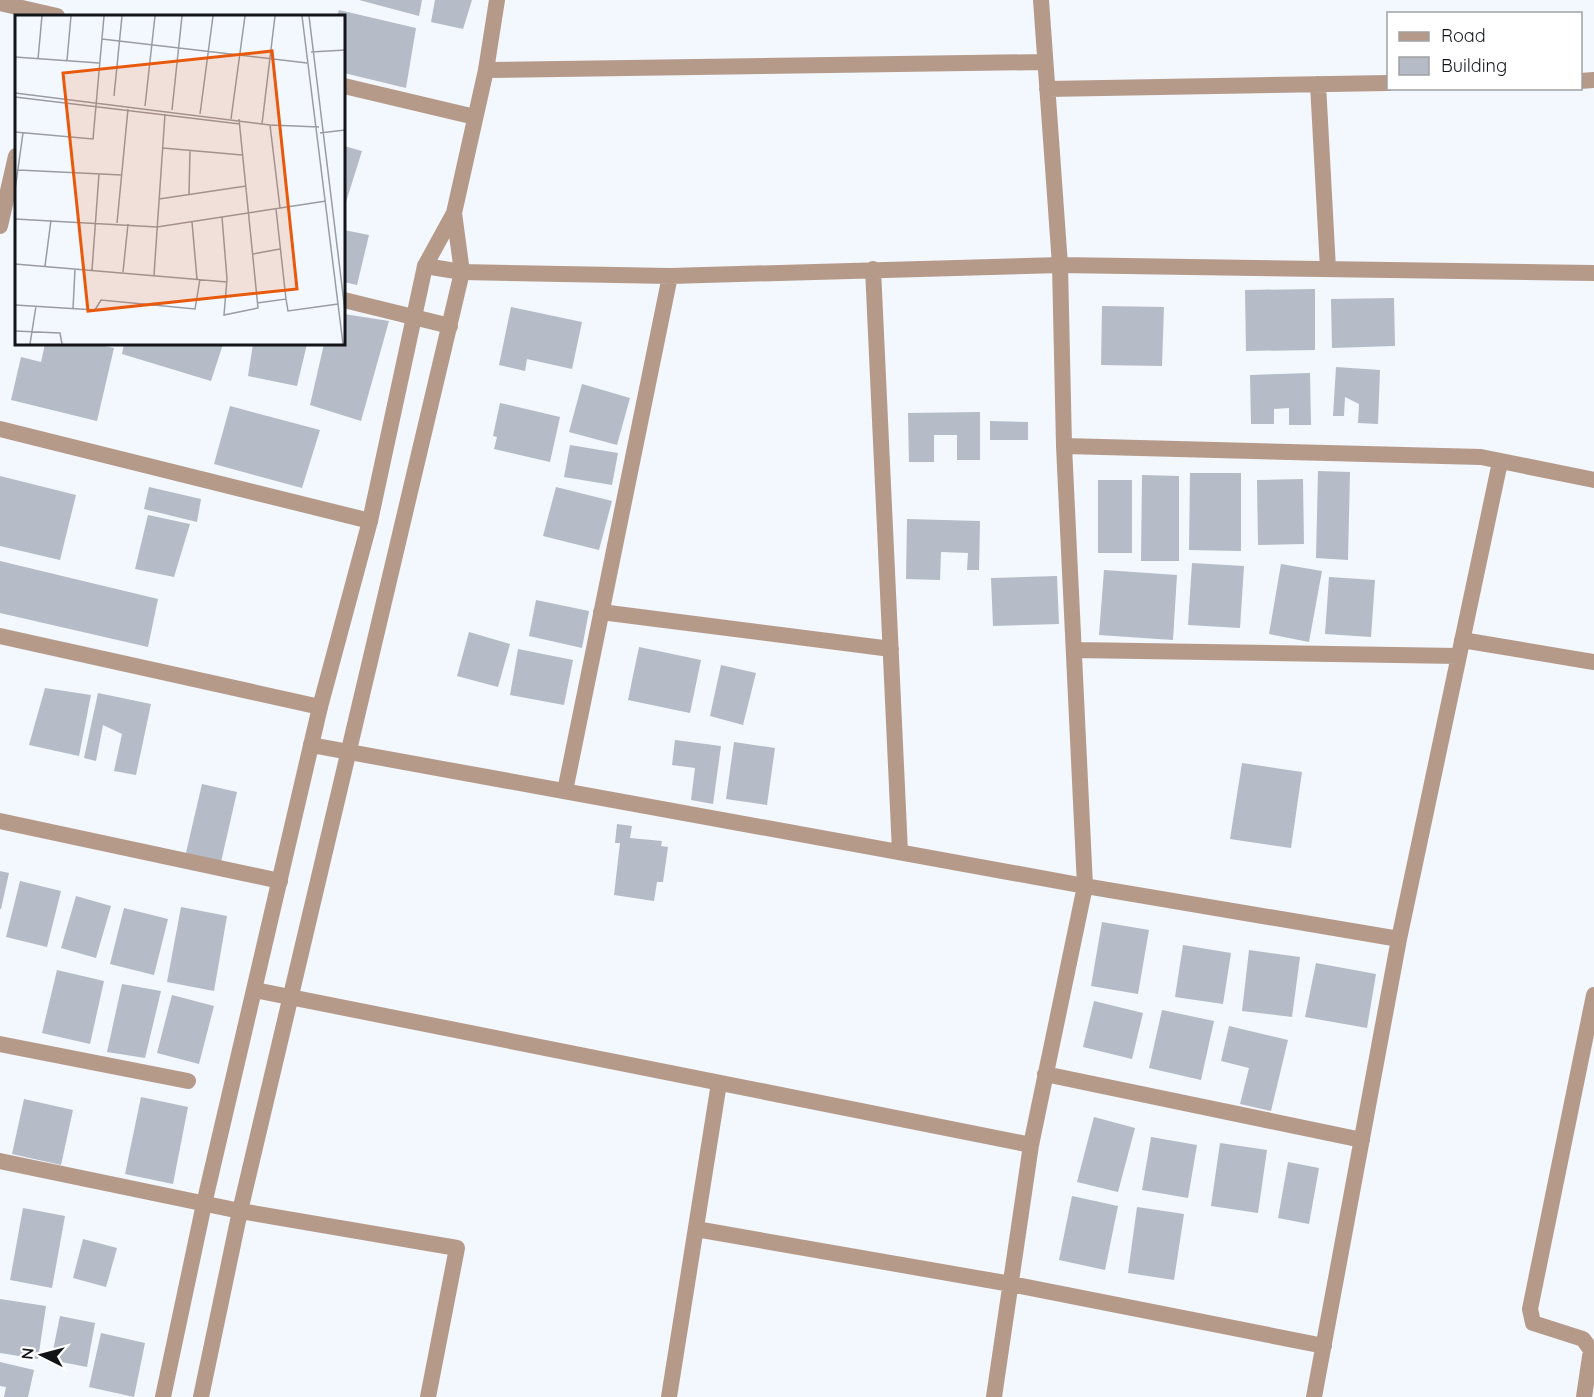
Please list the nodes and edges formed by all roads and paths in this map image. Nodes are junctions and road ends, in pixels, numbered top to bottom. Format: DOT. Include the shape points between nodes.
graph roads {
  1 [pos="497,0"];
  2 [pos="1041,0"];
  3 [pos="0,3"];
  4 [pos="53,12"];
  5 [pos="1044,62"];
  6 [pos="486,69"];
  7 [pos="1387,83"];
  8 [pos="1318,84"];
  9 [pos="345,86"];
  10 [pos="1047,88"];
  11 [pos="475,117"];
  12 [pos="15,162"];
  13 [pos="454,213"];
  14 [pos="5,220"];
  15 [pos="1060,265"];
  16 [pos="425,266"];
  17 [pos="873,269"];
  18 [pos="1328,269"];
  19 [pos="462,272"];
  20 [pos="1594,273"];
  21 [pos="670,276"];
  22 [pos="345,300"];
  23 [pos="413,317"];
  24 [pos="450,326"];
  25 [pos="0,429"];
  26 [pos="1064,446"];
  27 [pos="1500,462"];
  28 [pos="1594,480"];
  29 [pos="370,521"];
  30 [pos="601,612"];
  31 [pos="0,636"];
  32 [pos="1460,648"];
  33 [pos="891,649"];
  34 [pos="1074,651"];
  35 [pos="1594,662"];
  36 [pos="320,707"];
  37 [pos="311,745"];
  38 [pos="351,752"];
  39 [pos="564,791"];
  40 [pos="0,821"];
  41 [pos="900,852"];
  42 [pos="280,881"];
  43 [pos="1085,886"];
  44 [pos="1399,939"];
  45 [pos="255,990"];
  46 [pos="1594,995"];
  47 [pos="292,998"];
  48 [pos="0,1044"];
  49 [pos="1045,1074"];
  50 [pos="188,1081"];
  51 [pos="719,1083"];
  52 [pos="1362,1140"];
  53 [pos="1030,1145"];
  54 [pos="0,1161"];
  55 [pos="204,1204"];
  56 [pos="240,1211"];
  57 [pos="696,1229"];
  58 [pos="1011,1284"];
  59 [pos="1324,1346"];
  60 [pos="163,1397"];
  61 [pos="201,1397"];
  62 [pos="428,1397"];
  63 [pos="669,1397"];
  64 [pos="994,1397"];
  65 [pos="1314,1397"];
  66 [pos="1584,1397"];
  1 -- 6 [label="street"];
  2 -- 5 [label="street"];
  3 -- 4 [label="street"];
  5 -- 6 [label="street"];
  5 -- 10 [label="street"];
  6 -- 11 [label="street"];
  7 -- 8 [label="street"];
  8 -- 10 [label="street"];
  8 -- 18 [label="street"];
  9 -- 11 [label="street"];
  10 -- 15 [label="street"];
  11 -- 13 [label="street"];
  12 -- 14 [label="street"];
  13 -- 16 [label="street"];
  13 -- 19 [label="street"];
  15 -- 17 [label="street"];
  15 -- 18 [label="street"];
  15 -- 26 [label="street"];
  16 -- 19 [label="street"];
  16 -- 23 [label="street"];
  17 -- 21 [label="street"];
  17 -- 33 [label="street"];
  18 -- 20 [label="street"];
  19 -- 21 [label="street"];
  19 -- 24 [label="street"];
  21 -- 30 [label="street"];
  22 -- 23 [label="street"];
  23 -- 24 [label="street"];
  23 -- 29 [label="street"];
  24 -- 38 [label="street"];
  25 -- 29 [label="street"];
  26 -- 27 [label="street" via="1469,456"];
  26 -- 34 [label="street"];
  27 -- 28 [label="street"];
  27 -- 32 [label="street"];
  29 -- 36 [label="street"];
  30 -- 33 [label="street"];
  30 -- 39 [label="street"];
  31 -- 36 [label="street"];
  32 -- 34 [label="street"];
  32 -- 35 [label="street"];
  32 -- 44 [label="street"];
  33 -- 41 [label="street"];
  34 -- 43 [label="street"];
  36 -- 37 [label="street"];
  37 -- 38 [label="street"];
  37 -- 42 [label="street"];
  38 -- 39 [label="street"];
  38 -- 47 [label="street"];
  39 -- 41 [label="street"];
  40 -- 42 [label="street"];
  41 -- 43 [label="street"];
  42 -- 45 [label="street"];
  43 -- 44 [label="street"];
  43 -- 49 [label="street"];
  44 -- 52 [label="street"];
  45 -- 47 [label="street"];
  45 -- 55 [label="street"];
  46 -- 66 [label="street" via="1530,1309 1533,1323 1583,1339 1589,1345 1592,1350"];
  47 -- 51 [label="street"];
  47 -- 56 [label="street"];
  48 -- 50 [label="street"];
  49 -- 52 [label="street"];
  49 -- 53 [label="street"];
  51 -- 53 [label="street"];
  51 -- 57 [label="street"];
  52 -- 59 [label="street"];
  53 -- 58 [label="street"];
  54 -- 55 [label="street"];
  55 -- 56 [label="street"];
  55 -- 60 [label="street"];
  56 -- 61 [label="street"];
  56 -- 62 [label="street" via="457,1248"];
  57 -- 58 [label="street"];
  57 -- 63 [label="street"];
  58 -- 59 [label="street"];
  58 -- 64 [label="street"];
  59 -- 65 [label="street"];
}
